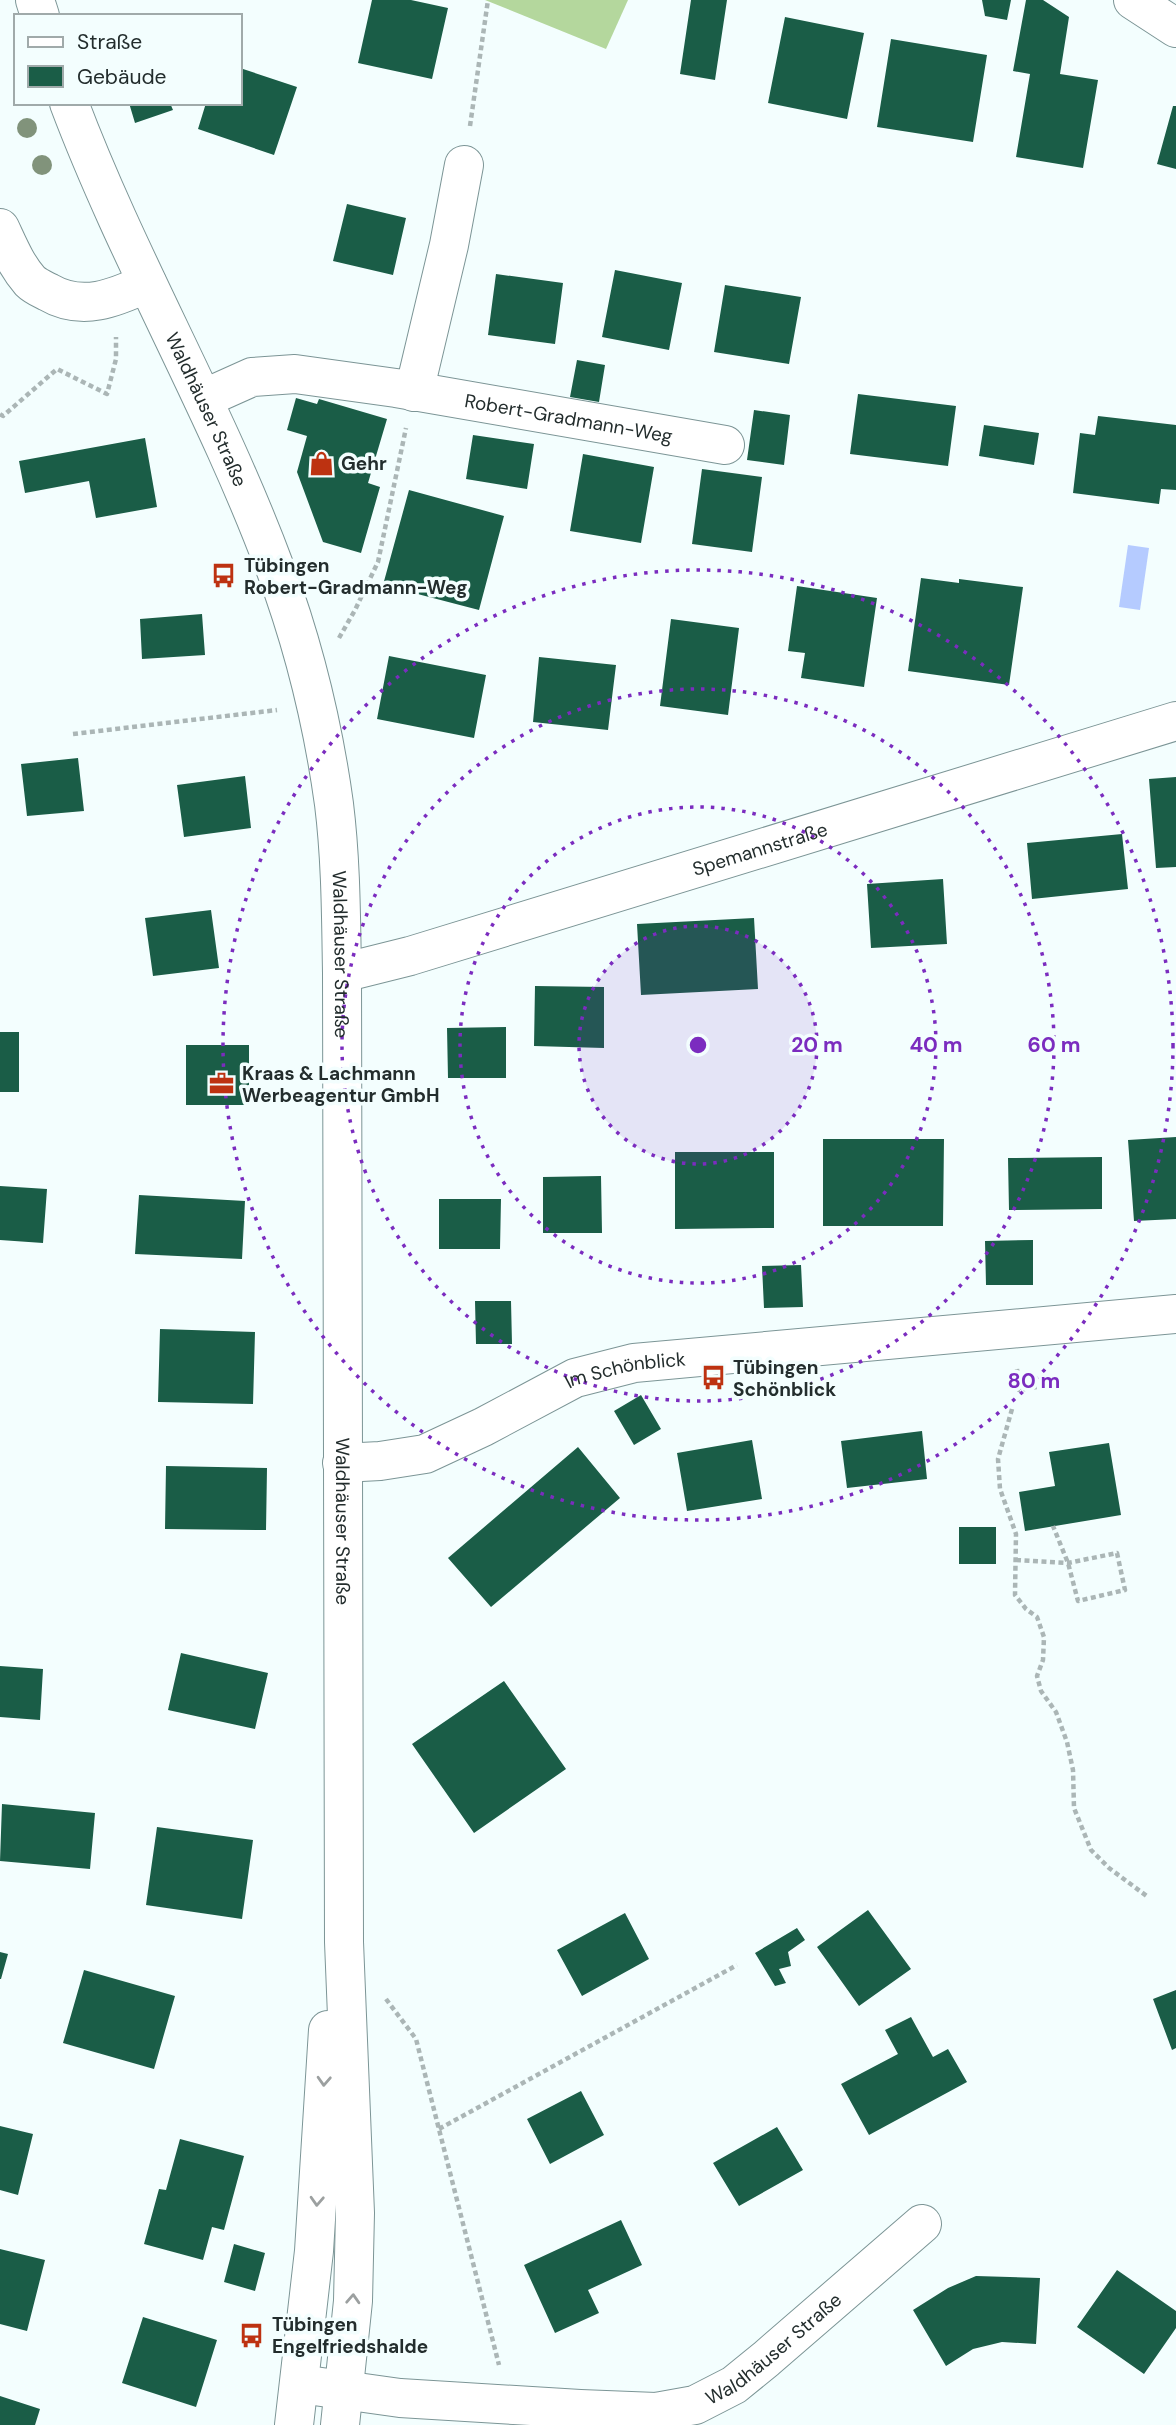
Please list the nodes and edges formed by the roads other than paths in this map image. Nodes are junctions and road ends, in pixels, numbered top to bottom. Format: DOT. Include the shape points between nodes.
graph roads {
  1 [pos="1133,0"];
  2 [pos="1176,28"];
  3 [pos="70,105"];
  4 [pos="464,165"];
  5 [pos="0,228"];
  6 [pos="132,290"];
  7 [pos="414,392"];
  8 [pos="202,399"];
  9 [pos="725,445"];
  10 [pos="1176,721"];
  11 [pos="342,973"];
  12 [pos="1176,1314"];
  13 [pos="342,1464"];
  14 [pos="344,1941"];
  15 [pos="922,2224"];
  16 [pos="300,2384"];
  17 [pos="343,2408"];
  18 [pos="294,2425"];
  1 -- 2 [label="street"];
  3 -- 6 [label="street, Waldhäuser Straße" via="103,187"];
  4 -- 7 [label="street"];
  5 -- 6 [label="street" via="32,283 55,297 88,304"];
  6 -- 8 [label="street, Waldhäuser Straße"];
  7 -- 8 [label="street, Robert-Gradmann-Weg" via="295,374 252,377"];
  7 -- 9 [label="street, Robert-Gradmann-Weg"];
  8 -- 11 [label="street, Waldhäuser Straße" via="276,569 313,692 336,830"];
  10 -- 11 [label="street, Spemannstraße"];
  11 -- 13 [label="street, Waldhäuser Straße"];
  12 -- 13 [label="street, Im Schönblick" via="634,1363 575,1378 425,1454"];
  13 -- 14 [label="street, Waldhäuser Straße"];
  14 -- 16 [label="street, Waldhäuser Straße, one-way" via="326,2038 314,2251"];
  17 -- 14 [label="street, Waldhäuser Straße, one-way" via="355,2213"];
  15 -- 17 [label="street, Waldhäuser Straße" via="766,2360 734,2385 695,2405 656,2413 413,2399"];
  16 -- 17 [label="street, Waldhäuser Straße"];
  16 -- 18 [label="street, Waldhäuser Straße"];
}
